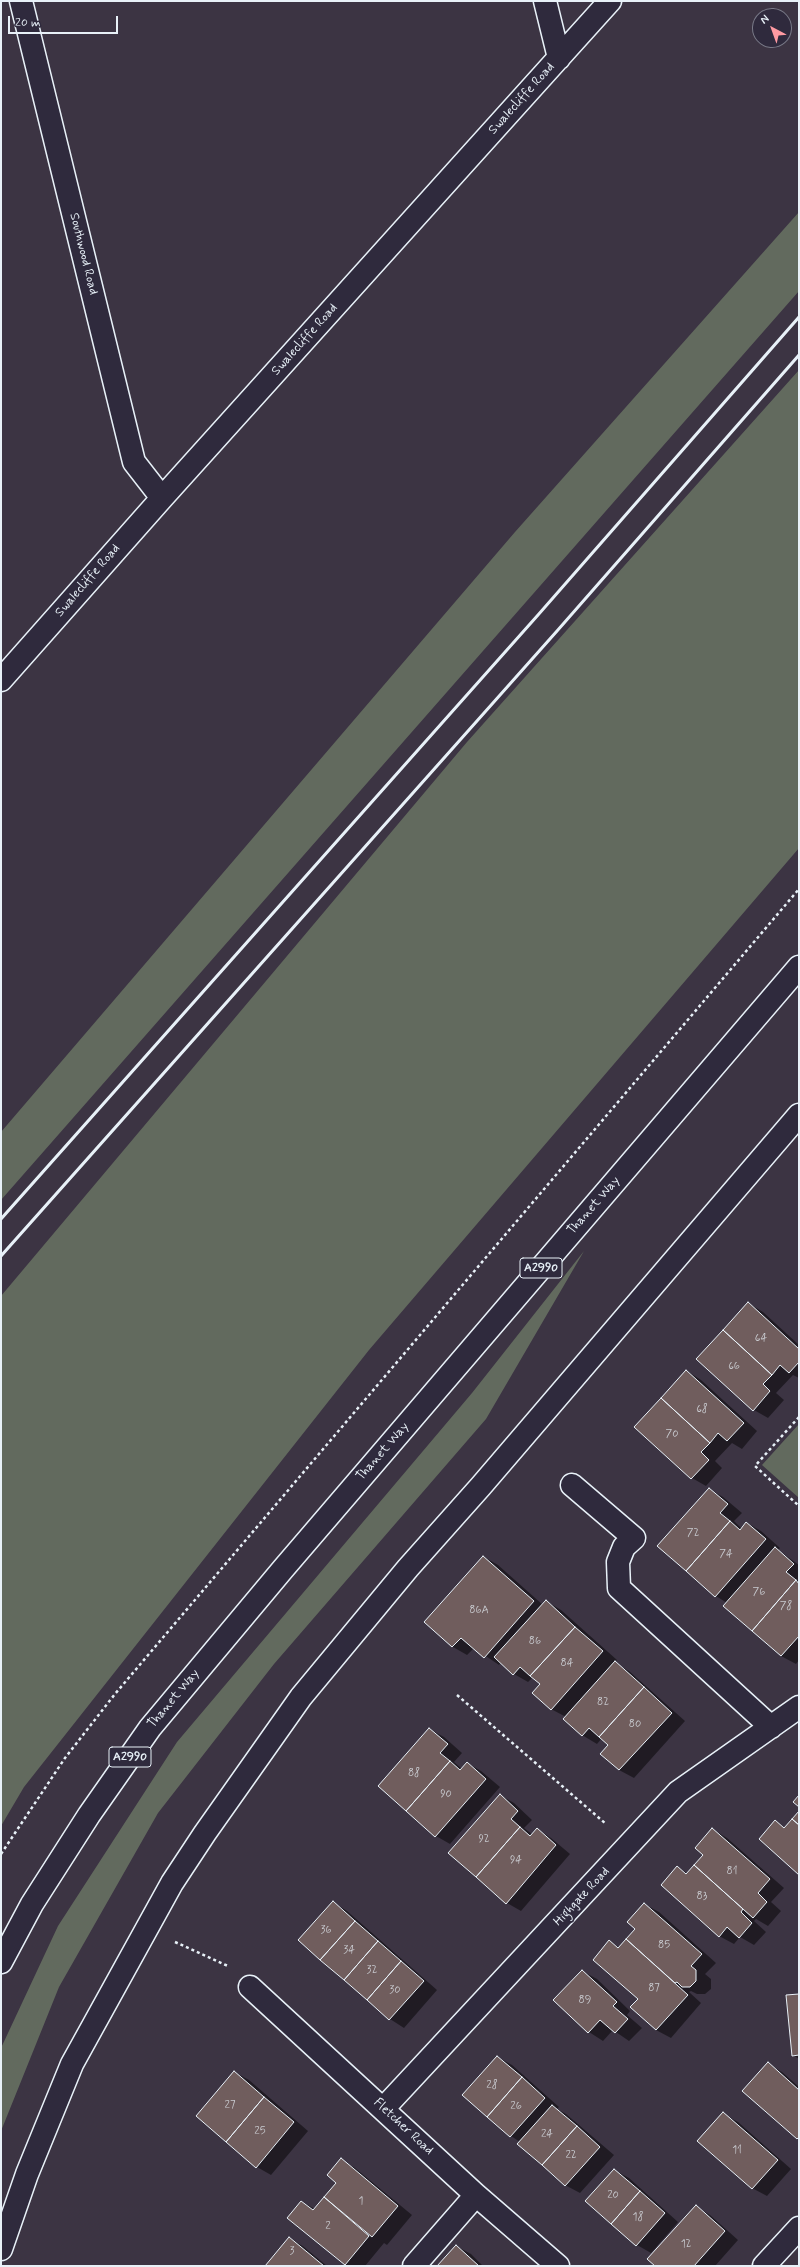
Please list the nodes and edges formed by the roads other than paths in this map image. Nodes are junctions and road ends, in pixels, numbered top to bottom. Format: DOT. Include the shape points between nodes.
graph roads {
  1 [pos="22,1"];
  2 [pos="545,1"];
  3 [pos="610,1"];
  4 [pos="559,58"];
  5 [pos="162,498"];
  6 [pos="1,680"];
  7 [pos="799,967"];
  8 [pos="799,1115"];
  9 [pos="572,1485"];
  10 [pos="799,1707"];
  11 [pos="771,1726"];
  12 [pos="1,1962"];
  13 [pos="250,1987"];
  14 [pos="383,2109"];
  15 [pos="476,2195"];
  16 [pos="799,2228"];
  17 [pos="1,2250"];
  18 [pos="414,2266"];
  19 [pos="558,2266"];
  20 [pos="764,2266"];
  1 -- 5 [label="street, Southwood Road" via="134,462"];
  2 -- 4 [label="street"];
  3 -- 4 [label="street, Swalecliffe Road"];
  4 -- 5 [label="street, Swalecliffe Road"];
  5 -- 6 [label="street, Swalecliffe Road"];
  7 -- 12 [label="street, Thanet Way / A2990" via="150,1728 89,1815 32,1904"];
  8 -- 17 [label="street" via="408,1568 301,1697 205,1833 172,1883 72,2064 26,2174"];
  9 -- 11 [label="street" via="634,1538 624,1547 618,1562 619,1588"];
  10 -- 11 [label="street, Highgate Road"];
  11 -- 14 [label="street, Highgate Road" via="678,1792"];
  13 -- 14 [label="street, Fletcher Road"];
  14 -- 15 [label="street, Fletcher Road"];
  15 -- 18 [label="street"];
  15 -- 19 [label="street, Fletcher Road"];
  16 -- 20 [label="street"];
}
